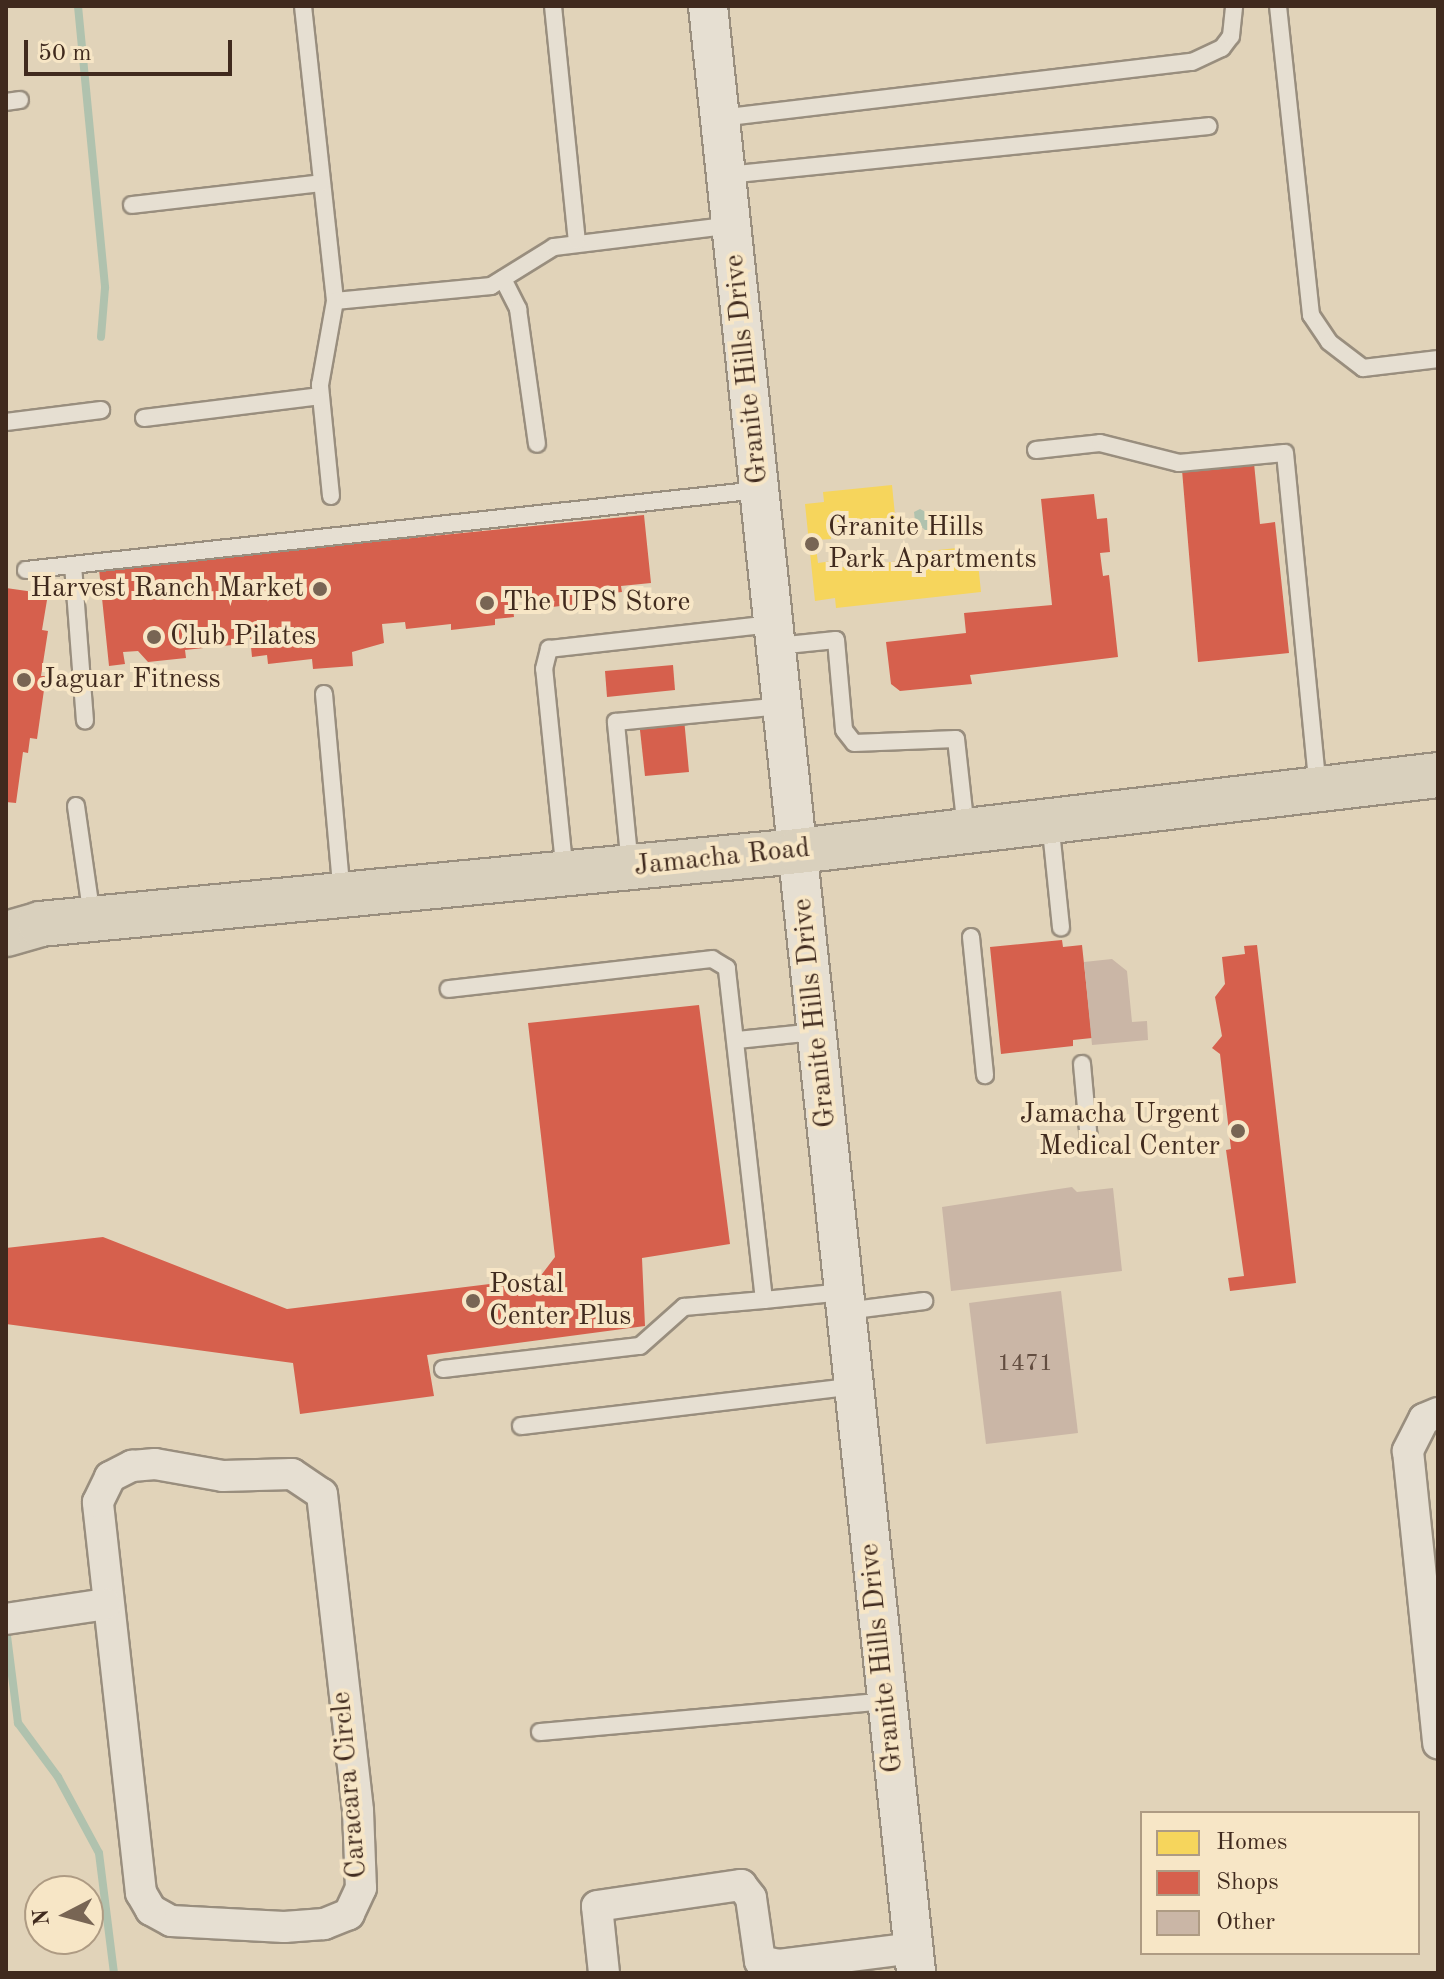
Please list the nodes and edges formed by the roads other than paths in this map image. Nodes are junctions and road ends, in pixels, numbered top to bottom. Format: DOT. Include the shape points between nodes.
graph roads {
  1 [pos="303,6"];
  2 [pos="553,6"];
  3 [pos="708,6"];
  4 [pos="1234,6"];
  5 [pos="1278,6"];
  6 [pos="720,118"];
  7 [pos="1209,126"];
  8 [pos="727,175"];
  9 [pos="322,183"];
  10 [pos="132,205"];
  11 [pos="732,225"];
  12 [pos="577,241"];
  13 [pos="503,279"];
  14 [pos="335,301"];
  15 [pos="1438,359"];
  16 [pos="321,396"];
  17 [pos="101,410"];
  18 [pos="144,418"];
  19 [pos="6,422"];
  20 [pos="537,444"];
  21 [pos="1036,450"];
  22 [pos="760,490"];
  23 [pos="331,496"];
  24 [pos="73,565"];
  25 [pos="26,570"];
  26 [pos="776,635"];
  27 [pos="324,694"];
  28 [pos="783,706"];
  29 [pos="85,721"];
  30 [pos="1438,775"];
  31 [pos="1318,789"];
  32 [pos="76,806"];
  33 [pos="1050,821"];
  34 [pos="966,831"];
  35 [pos="798,851"];
  36 [pos="630,867"];
  37 [pos="565,874"];
  38 [pos="342,895"];
  39 [pos="92,919"];
  40 [pos="1061,927"];
  41 [pos="6,934"];
  42 [pos="971,937"];
  43 [pos="449,989"];
  44 [pos="817,1032"];
  45 [pos="738,1040"];
  46 [pos="1082,1064"];
  47 [pos="985,1075"];
  48 [pos="1089,1141"];
  49 [pos="764,1300"];
  50 [pos="924,1301"];
  51 [pos="845,1302"];
  52 [pos="443,1369"];
  53 [pos="854,1386"];
  54 [pos="1438,1413"];
  55 [pos="521,1426"];
  56 [pos="106,1604"];
  57 [pos="12,1618"];
  58 [pos="887,1701"];
  59 [pos="540,1732"];
  60 [pos="1438,1743"];
  61 [pos="914,1960"];
  62 [pos="604,1973"];
  1 -- 9 [label="lane"];
  2 -- 12 [label="lane"];
  3 -- 6 [label="street, Granite Hills Drive"];
  4 -- 6 [label="lane" via="1231,36 1222,48 1192,62"];
  5 -- 15 [label="lane" via="1311,315 1329,342 1363,368"];
  6 -- 8 [label="street, Granite Hills Drive"];
  7 -- 8 [label="lane"];
  8 -- 11 [label="street, Granite Hills Drive"];
  9 -- 10 [label="lane"];
  9 -- 14 [label="lane"];
  11 -- 12 [label="lane"];
  11 -- 22 [label="street, Granite Hills Drive"];
  12 -- 13 [label="lane" via="535,254"];
  13 -- 14 [label="lane" via="491,286"];
  13 -- 20 [label="lane" via="518,309"];
  14 -- 16 [label="lane"];
  16 -- 18 [label="lane"];
  16 -- 23 [label="lane"];
  17 -- 19 [label="lane"];
  21 -- 31 [label="lane" via="1100,443 1179,463 1285,453"];
  22 -- 24 [label="lane"];
  22 -- 26 [label="street, Granite Hills Drive"];
  24 -- 25 [label="lane"];
  24 -- 29 [label="lane"];
  26 -- 28 [label="street, Granite Hills Drive"];
  26 -- 34 [label="lane" via="836,640 844,730 854,743 956,739"];
  26 -- 37 [label="lane" via="549,649 544,669"];
  27 -- 38 [label="lane"];
  28 -- 35 [label="street, Granite Hills Drive"];
  28 -- 36 [label="lane" via="616,722"];
  30 -- 31 [label="main road, Jamacha Road"];
  31 -- 33 [label="main road, Jamacha Road"];
  32 -- 39 [label="lane"];
  33 -- 34 [label="main road, Jamacha Road"];
  33 -- 40 [label="lane"];
  34 -- 35 [label="main road, Jamacha Road"];
  35 -- 36 [label="main road, Jamacha Road"];
  35 -- 44 [label="street, Granite Hills Drive"];
  36 -- 37 [label="main road, Jamacha Road"];
  37 -- 38 [label="main road, Jamacha Road"];
  38 -- 39 [label="main road, Jamacha Road"];
  39 -- 41 [label="main road, Jamacha Road"];
  42 -- 47 [label="lane"];
  43 -- 45 [label="lane" via="712,959 730,973"];
  44 -- 45 [label="lane"];
  44 -- 51 [label="street, Granite Hills Drive"];
  45 -- 49 [label="lane"];
  46 -- 48 [label="lane"];
  49 -- 51 [label="lane"];
  49 -- 52 [label="lane" via="684,1307 640,1346"];
  50 -- 51 [label="lane"];
  51 -- 53 [label="street, Granite Hills Drive"];
  53 -- 55 [label="lane"];
  53 -- 58 [label="street, Granite Hills Drive"];
  54 -- 60 [label="street" via="1424,1419 1408,1451"];
  56 -- 56 [label="street, Caracara Circle" via="141,1893 151,1910 171,1921 284,1927 324,1924 349,1914 361,1888 358,1811 322,1494 292,1474 223,1476 155,1464 132,1466 110,1477 98,1502"];
  56 -- 57 [label="street"];
  58 -- 59 [label="lane"];
  58 -- 61 [label="street, Granite Hills Drive"];
  61 -- 62 [label="street" via="779,1965 760,1961 751,1898 741,1885 597,1906"];
}
